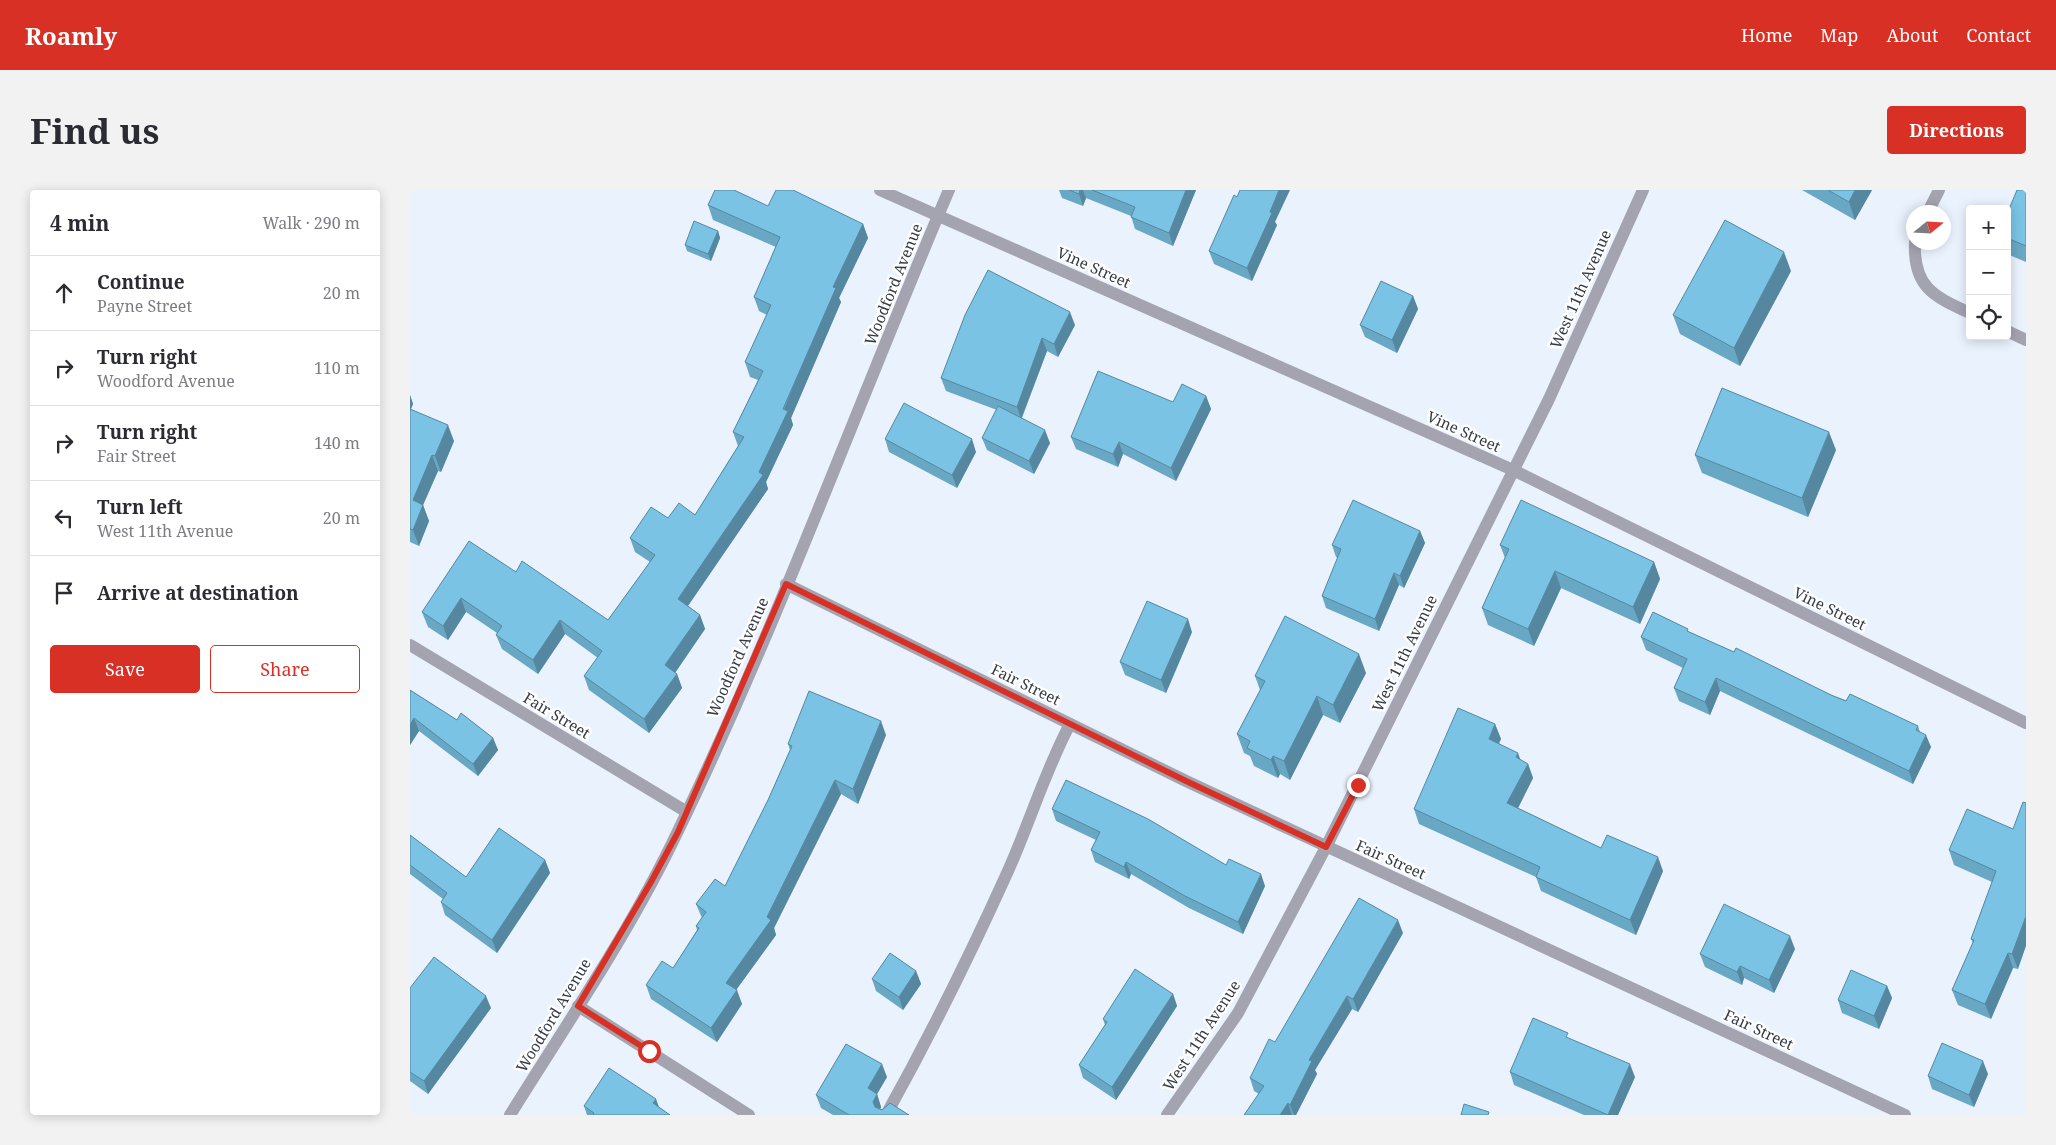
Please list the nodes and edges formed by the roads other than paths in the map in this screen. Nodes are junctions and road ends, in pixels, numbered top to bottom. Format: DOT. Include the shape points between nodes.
graph roads {
  1 [pos="880,190"];
  2 [pos="949,190"];
  3 [pos="1643,190"];
  4 [pos="1938,190"];
  5 [pos="1931,205"];
  6 [pos="938,215"];
  7 [pos="1916,250"];
  8 [pos="1966,311"];
  9 [pos="2011,333"];
  10 [pos="2026,340"];
  11 [pos="1513,470"];
  12 [pos="786,584"];
  13 [pos="410,645"];
  14 [pos="2026,723"];
  15 [pos="1070,724"];
  16 [pos="687,812"];
  17 [pos="1326,847"];
  18 [pos="578,1006"];
  19 [pos="510,1115"];
  20 [pos="749,1115"];
  21 [pos="886,1115"];
  22 [pos="1167,1115"];
  23 [pos="1905,1115"];
  1 -- 6 [label="street, Vine Street"];
  2 -- 6 [label="street, Woodford Avenue"];
  3 -- 11 [label="street, West 11th Avenue" via="1549,399"];
  4 -- 5 [label="street"];
  6 -- 11 [label="street, Vine Street"];
  6 -- 12 [label="street, Woodford Avenue"];
  7 -- 8 [label="street" via="1920,279 1937,297"];
  9 -- 10 [label="street"];
  11 -- 14 [label="street, Vine Street"];
  11 -- 17 [label="street, West 11th Avenue"];
  12 -- 15 [label="street, Fair Street"];
  12 -- 16 [label="street, Woodford Avenue"];
  13 -- 16 [label="street, Fair Street"];
  15 -- 17 [label="street, Fair Street"];
  15 -- 21 [label="street" via="1033,805 1008,871 912,1070"];
  16 -- 18 [label="street, Woodford Avenue" via="651,882"];
  17 -- 22 [label="street, West 11th Avenue" via="1238,1013"];
  17 -- 23 [label="street, Fair Street"];
  18 -- 19 [label="street, Woodford Avenue"];
  18 -- 20 [label="street"];
}
